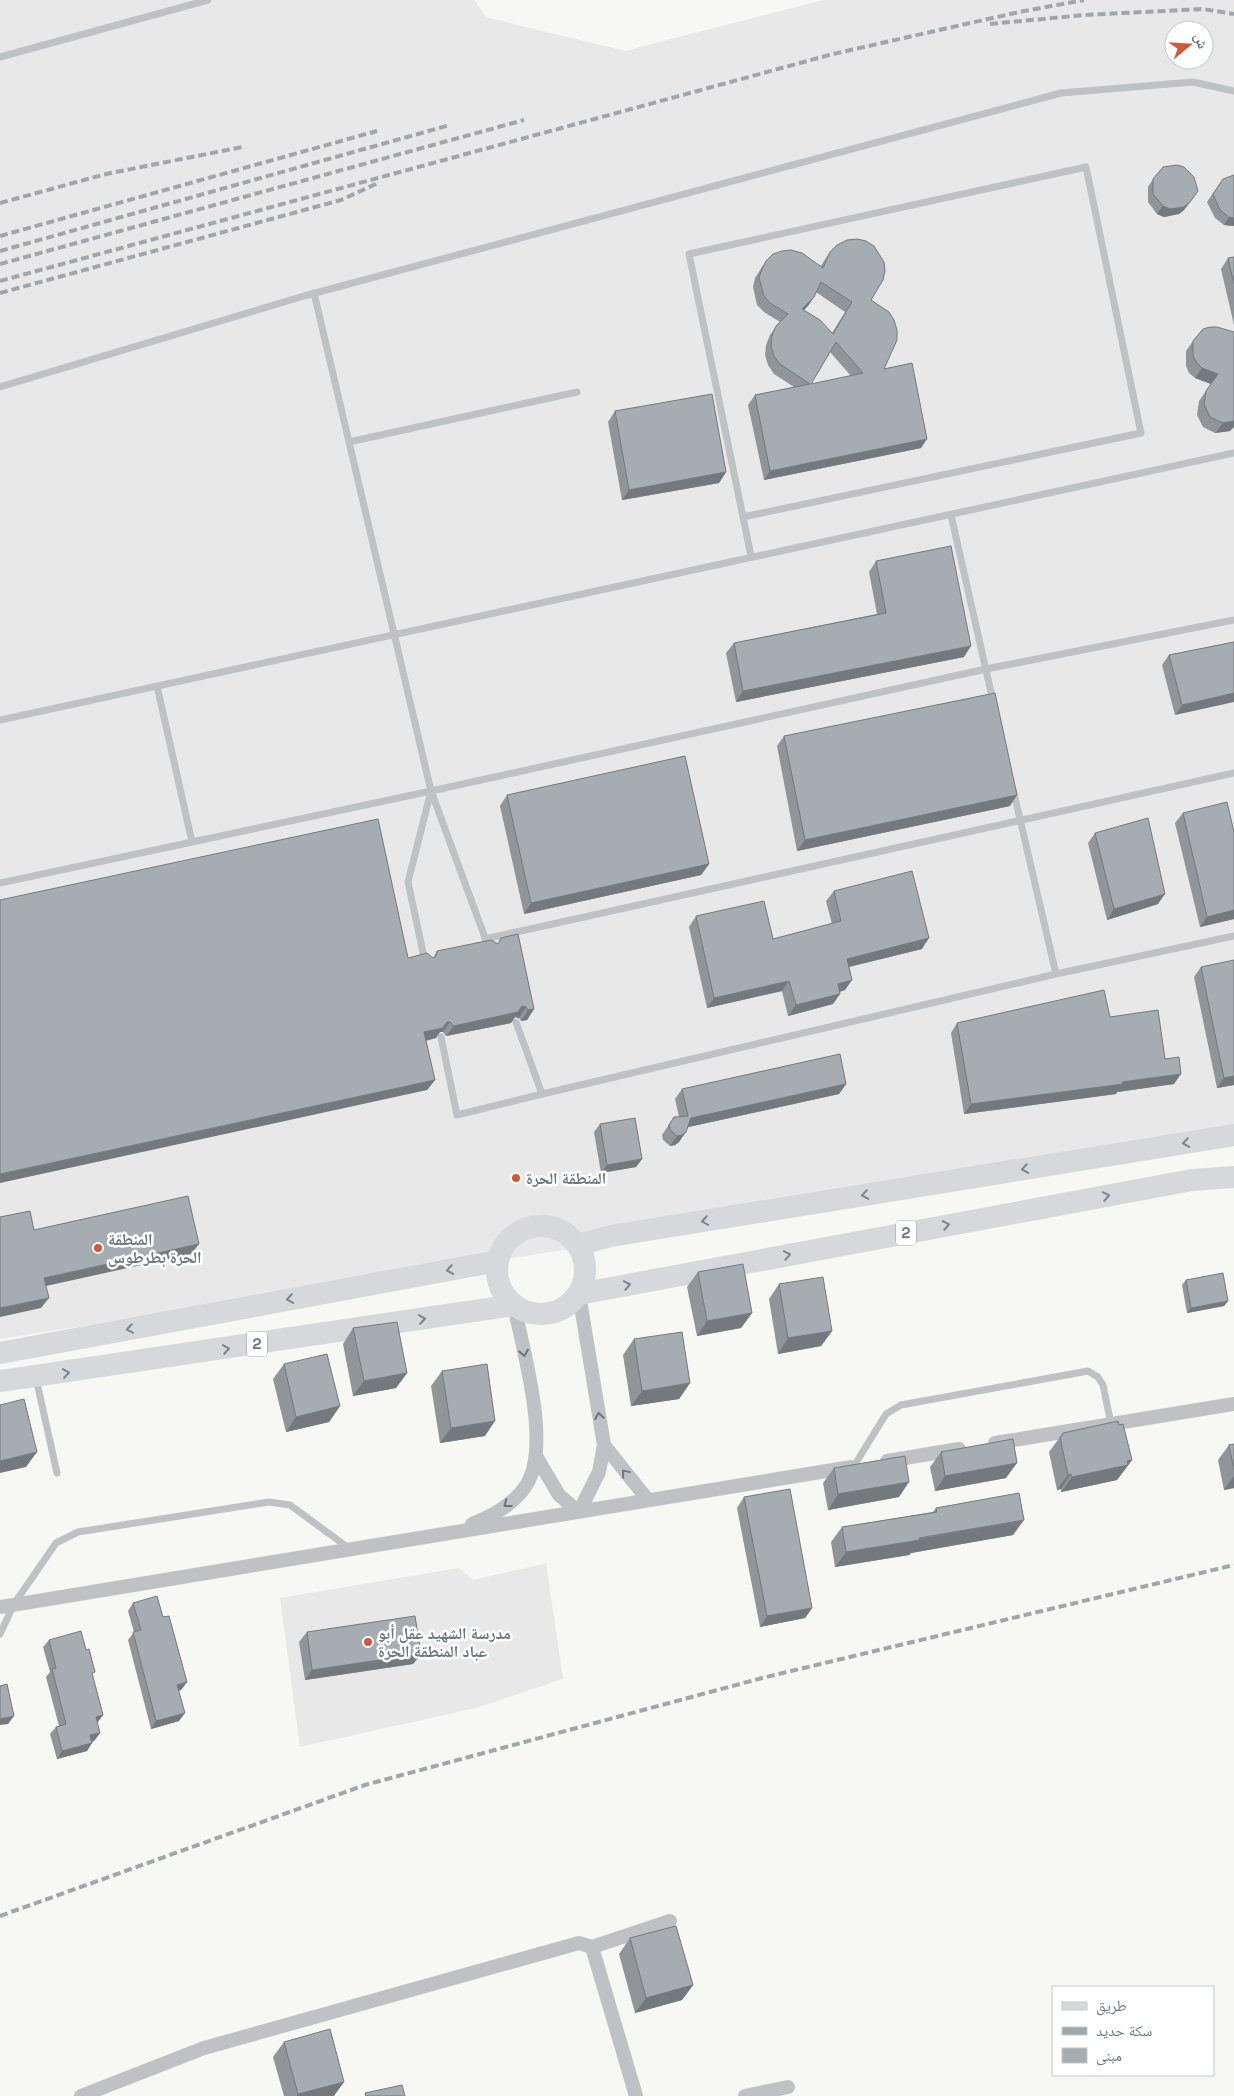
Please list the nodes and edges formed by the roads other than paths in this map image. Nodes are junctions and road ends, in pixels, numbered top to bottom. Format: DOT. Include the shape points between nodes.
graph roads {
  1 [pos="208,0"];
  2 [pos="0,57"];
  3 [pos="1234,91"];
  4 [pos="314,293"];
  5 [pos="0,386"];
  6 [pos="577,392"];
  7 [pos="349,442"];
  8 [pos="1234,453"];
  9 [pos="951,515"];
  10 [pos="743,517"];
  11 [pos="751,556"];
  12 [pos="1234,620"];
  13 [pos="394,635"];
  14 [pos="986,669"];
  15 [pos="157,686"];
  16 [pos="995,706"];
  17 [pos="0,720"];
  18 [pos="1234,774"];
  19 [pos="1012,782"];
  20 [pos="431,791"];
  21 [pos="1020,820"];
  22 [pos="192,842"];
  23 [pos="0,883"];
  24 [pos="1234,936"];
  25 [pos="485,939"];
  26 [pos="489,950"];
  27 [pos="425,963"];
  28 [pos="1056,974"];
  29 [pos="516,1022"];
  30 [pos="441,1037"];
  31 [pos="542,1094"];
  32 [pos="1234,1135"];
  33 [pos="1234,1177"];
  34 [pos="578,1245"];
  35 [pos="498,1261"];
  36 [pos="579,1294"];
  37 [pos="514,1305"];
  38 [pos="2,1352"];
  39 [pos="36,1377"];
  40 [pos="4,1382"];
  41 [pos="1234,1404"];
  42 [pos="1111,1424"];
  43 [pos="604,1445"];
  44 [pos="536,1456"];
  45 [pos="854,1466"];
  46 [pos="57,1473"];
  47 [pos="648,1500"];
  48 [pos="579,1512"];
  49 [pos="455,1532"];
  50 [pos="350,1549"];
  51 [pos="7,1606"];
  52 [pos="0,1634"];
  53 [pos="670,1921"];
  54 [pos="592,1947"];
  55 [pos="788,2087"];
  56 [pos="81,2096"];
  57 [pos="636,2096"];
  58 [pos="745,2096"];
  1 -- 2 [label="lane"];
  3 -- 4 [label="lane" via="1194,82 1061,93"];
  4 -- 5 [label="lane"];
  4 -- 7 [label="lane"];
  6 -- 7 [label="lane"];
  7 -- 13 [label="lane"];
  8 -- 9 [label="lane"];
  9 -- 11 [label="lane"];
  9 -- 14 [label="lane"];
  10 -- 10 [label="lane" via="689,254 1086,168 1141,433"];
  10 -- 11 [label="lane"];
  11 -- 13 [label="lane"];
  12 -- 14 [label="lane"];
  13 -- 15 [label="lane"];
  13 -- 20 [label="lane"];
  14 -- 16 [label="lane"];
  14 -- 20 [label="lane"];
  15 -- 17 [label="lane"];
  15 -- 22 [label="lane"];
  18 -- 21 [label="lane"];
  19 -- 21 [label="lane"];
  20 -- 22 [label="lane"];
  20 -- 25 [label="lane"];
  20 -- 27 [label="lane" via="408,882"];
  21 -- 25 [label="lane"];
  21 -- 28 [label="lane"];
  22 -- 23 [label="lane"];
  24 -- 28 [label="lane"];
  25 -- 26 [label="lane"];
  28 -- 31 [label="lane"];
  29 -- 31 [label="lane"];
  30 -- 31 [label="lane" via="457,1115"];
  32 -- 34 [label="main road, one-way" via="611,1236"];
  36 -- 33 [label="main road, 2, one-way" via="1192,1180"];
  34 -- 35 [label="main road" via="568,1234 554,1228 525,1228 503,1247"];
  34 -- 36 [label="main road" via="585,1261 585,1278"];
  35 -- 37 [label="main road" via="498,1278 503,1293"];
  35 -- 38 [label="main road, one-way"];
  36 -- 37 [label="main road" via="554,1313 534,1313"];
  43 -- 36 [label="street, one-way"];
  39 -- 37 [label="main road, 2, one-way"];
  37 -- 44 [label="street, one-way" via="537,1423"];
  39 -- 40 [label="main road, 2"];
  39 -- 46 [label="lane"];
  41 -- 42 [label="street"];
  42 -- 45 [label="street"];
  42 -- 45 [label="lane" via="1104,1385 1088,1371 900,1405 886,1414"];
  47 -- 43 [label="street, one-way"];
  43 -- 48 [label="street" via="599,1472"];
  44 -- 48 [label="street" via="559,1495"];
  44 -- 49 [label="street, one-way" via="527,1484 510,1504"];
  45 -- 47 [label="street"];
  47 -- 48 [label="street"];
  48 -- 49 [label="street"];
  49 -- 50 [label="street"];
  50 -- 51 [label="street"];
  50 -- 51 [label="lane" via="290,1505 269,1502 78,1532 56,1543"];
  51 -- 52 [label="lane"];
  53 -- 54 [label="street"];
  54 -- 56 [label="street" via="579,1943 204,2048"];
  54 -- 57 [label="street"];
  55 -- 58 [label="street"];
}
